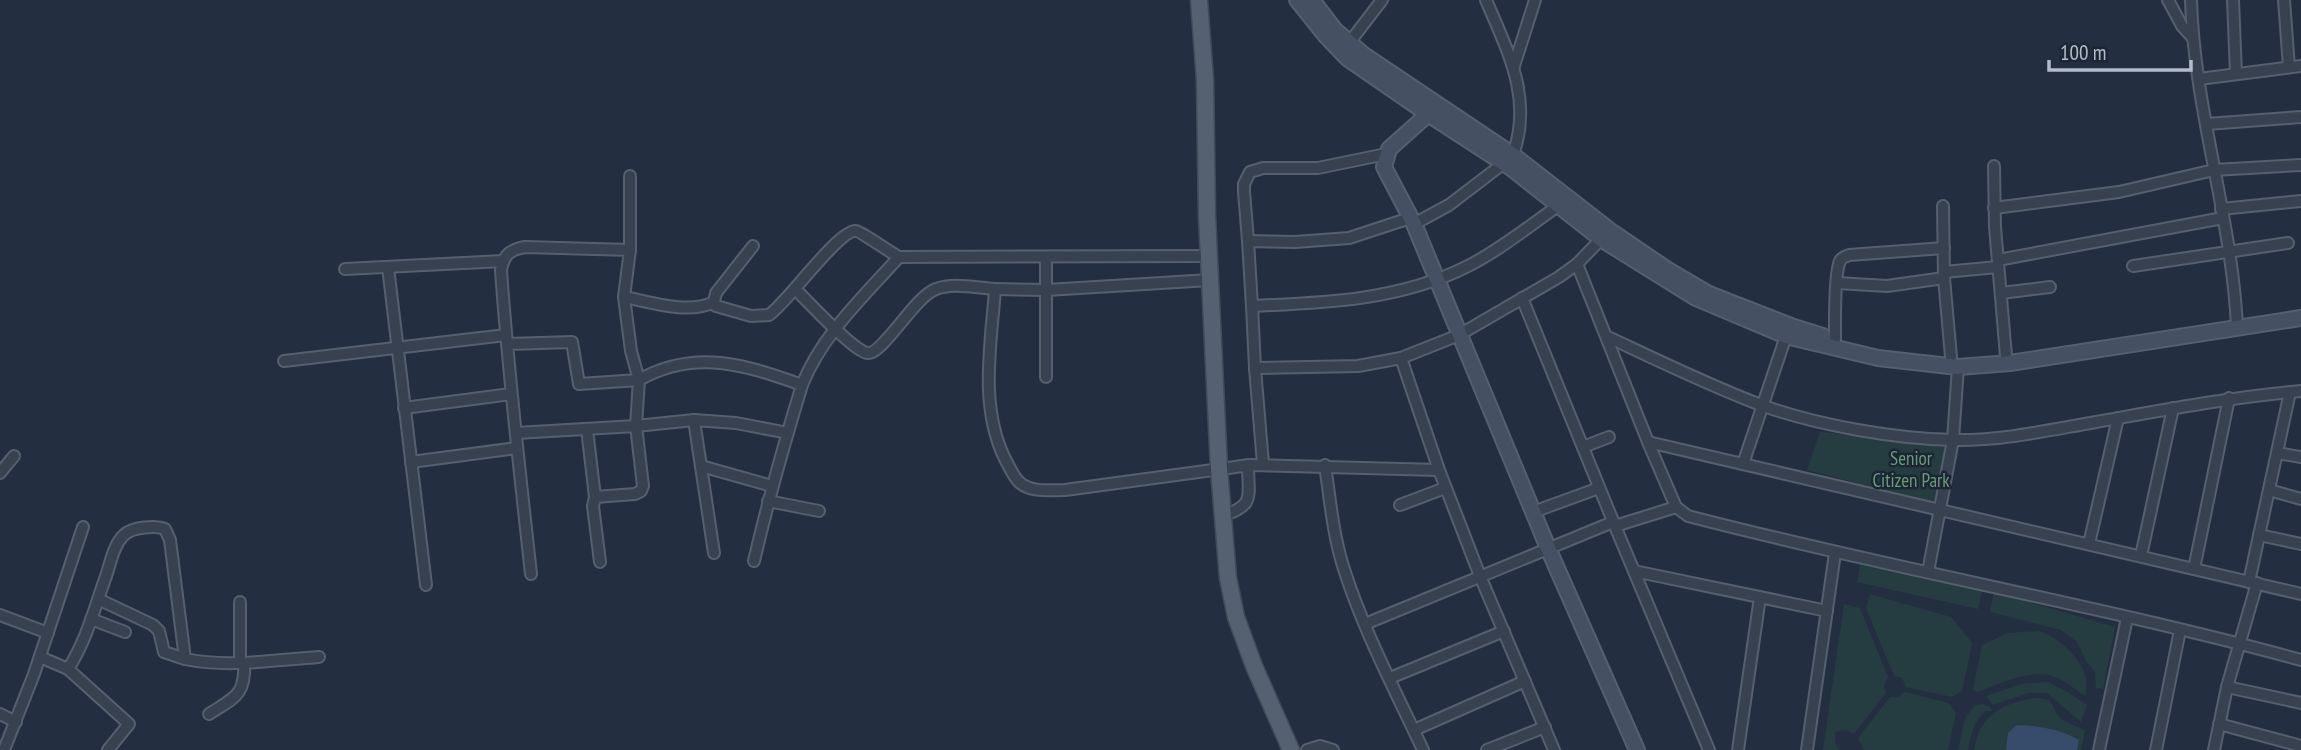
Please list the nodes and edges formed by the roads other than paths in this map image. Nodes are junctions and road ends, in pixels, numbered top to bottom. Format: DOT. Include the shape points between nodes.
graph roads {
  1 [pos="1199,0"];
  2 [pos="1297,0"];
  3 [pos="1312,0"];
  4 [pos="1382,0"];
  5 [pos="1486,0"];
  6 [pos="2168,0"];
  7 [pos="2190,0"];
  8 [pos="2233,0"];
  9 [pos="2284,0"];
  10 [pos="1533,2"];
  11 [pos="2192,37"];
  12 [pos="1349,43"];
  13 [pos="1514,65"];
  14 [pos="2301,66"];
  15 [pos="2288,67"];
  16 [pos="2236,74"];
  17 [pos="2199,79"];
  18 [pos="1433,110"];
  19 [pos="2301,117"];
  20 [pos="2207,124"];
  21 [pos="1386,154"];
  22 [pos="1508,159"];
  23 [pos="2301,165"];
  24 [pos="1994,166"];
  25 [pos="2214,170"];
  26 [pos="630,176"];
  27 [pos="2301,201"];
  28 [pos="1558,206"];
  29 [pos="1943,206"];
  30 [pos="1994,208"];
  31 [pos="2222,214"];
  32 [pos="1412,221"];
  33 [pos="1601,239"];
  34 [pos="1248,242"];
  35 [pos="2288,243"];
  36 [pos="753,246"];
  37 [pos="1944,248"];
  38 [pos="629,250"];
  39 [pos="2228,253"];
  40 [pos="1209,256"];
  41 [pos="899,257"];
  42 [pos="1046,257"];
  43 [pos="503,261"];
  44 [pos="1577,264"];
  45 [pos="1998,264"];
  46 [pos="2133,265"];
  47 [pos="388,267"];
  48 [pos="345,269"];
  49 [pos="1944,275"];
  50 [pos="1210,280"];
  51 [pos="1436,281"];
  52 [pos="1837,283"];
  53 [pos="2050,287"];
  54 [pos="795,289"];
  55 [pos="995,289"];
  56 [pos="1047,290"];
  57 [pos="2000,293"];
  58 [pos="624,297"];
  59 [pos="1522,298"];
  60 [pos="714,302"];
  61 [pos="1252,306"];
  62 [pos="2301,309"];
  63 [pos="2301,318"];
  64 [pos="2236,323"];
  65 [pos="835,328"];
  66 [pos="1460,335"];
  67 [pos="1606,336"];
  68 [pos="1786,336"];
  69 [pos="1835,339"];
  70 [pos="506,340"];
  71 [pos="397,349"];
  72 [pos="2006,356"];
  73 [pos="1401,358"];
  74 [pos="284,361"];
  75 [pos="1955,362"];
  76 [pos="1255,368"];
  77 [pos="1046,377"];
  78 [pos="639,380"];
  79 [pos="802,385"];
  80 [pos="2295,391"];
  81 [pos="512,394"];
  82 [pos="2229,398"];
  83 [pos="1763,405"];
  84 [pos="404,408"];
  85 [pos="2173,408"];
  86 [pos="2118,418"];
  87 [pos="694,420"];
  88 [pos="636,426"];
  89 [pos="587,429"];
  90 [pos="516,433"];
  91 [pos="788,433"];
  92 [pos="1609,438"];
  93 [pos="1953,440"];
  94 [pos="1648,442"];
  95 [pos="1583,447"];
  96 [pos="517,448"];
  97 [pos="2277,453"];
  98 [pos="14,456"];
  99 [pos="2301,457"];
  100 [pos="411,462"];
  101 [pos="1263,464"];
  102 [pos="1743,464"];
  103 [pos="1248,465"];
  104 [pos="1325,465"];
  105 [pos="701,466"];
  106 [pos="1219,469"];
  107 [pos="1438,470"];
  108 [pos="0,473"];
  109 [pos="772,486"];
  110 [pos="1445,488"];
  111 [pos="1600,488"];
  112 [pos="2269,490"];
  113 [pos="595,497"];
  114 [pos="2301,499"];
  115 [pos="768,501"];
  116 [pos="1400,505"];
  117 [pos="1676,507"];
  118 [pos="1941,510"];
  119 [pos="819,511"];
  120 [pos="1533,512"];
  121 [pos="1222,516"];
  122 [pos="1614,524"];
  123 [pos="83,527"];
  124 [pos="2259,535"];
  125 [pos="2088,544"];
  126 [pos="2301,544"];
  127 [pos="1548,548"];
  128 [pos="714,552"];
  129 [pos="1835,553"];
  130 [pos="2141,556"];
  131 [pos="754,561"];
  132 [pos="600,562"];
  133 [pos="2194,569"];
  134 [pos="1634,571"];
  135 [pos="1928,572"];
  136 [pos="531,574"];
  137 [pos="1480,576"];
  138 [pos="2253,583"];
  139 [pos="425,585"];
  140 [pos="2301,594"];
  141 [pos="1760,597"];
  142 [pos="98,599"];
  143 [pos="240,602"];
  144 [pos="1826,611"];
  145 [pos="0,615"];
  146 [pos="2127,618"];
  147 [pos="91,620"];
  148 [pos="1365,624"];
  149 [pos="2180,630"];
  150 [pos="1504,631"];
  151 [pos="125,632"];
  152 [pos="48,633"];
  153 [pos="2240,643"];
  154 [pos="40,657"];
  155 [pos="318,657"];
  156 [pos="185,659"];
  157 [pos="2301,660"];
  158 [pos="242,663"];
  159 [pos="68,669"];
  160 [pos="1390,678"];
  161 [pos="1525,681"];
  162 [pos="2227,687"];
  163 [pos="2301,703"];
  164 [pos="0,714"];
  165 [pos="209,714"];
  166 [pos="16,722"];
  167 [pos="2219,724"];
  168 [pos="1545,727"];
  169 [pos="1414,730"];
  170 [pos="2301,746"];
  171 [pos="4,750"];
  172 [pos="108,750"];
  173 [pos="1291,750"];
  174 [pos="1307,750"];
  175 [pos="1333,750"];
  176 [pos="1423,750"];
  177 [pos="1486,750"];
  178 [pos="1554,750"];
  179 [pos="1636,750"];
  180 [pos="1709,750"];
  181 [pos="1738,750"];
  182 [pos="1807,750"];
  183 [pos="2099,750"];
  184 [pos="2156,750"];
  185 [pos="2214,750"];
  1 -- 40 [label="main road"];
  2 -- 18 [label="street" via="1348,58"];
  3 -- 12 [label="street"];
  4 -- 12 [label="street"];
  5 -- 13 [label="street"];
  6 -- 11 [label="street"];
  7 -- 11 [label="street"];
  8 -- 16 [label="street"];
  9 -- 15 [label="street"];
  10 -- 13 [label="street"];
  11 -- 17 [label="street"];
  12 -- 18 [label="street"];
  13 -- 22 [label="street" via="1521,111 1517,141"];
  14 -- 15 [label="street"];
  15 -- 16 [label="street"];
  16 -- 17 [label="street"];
  17 -- 20 [label="street"];
  18 -- 21 [label="street"];
  18 -- 22 [label="street"];
  19 -- 20 [label="street"];
  20 -- 25 [label="street"];
  21 -- 32 [label="street" via="1386,173"];
  21 -- 34 [label="street" via="1318,168 1250,172 1244,184"];
  22 -- 28 [label="street"];
  22 -- 32 [label="street" via="1449,205"];
  22 -- 69 [label="street" via="1709,294"];
  23 -- 25 [label="street"];
  24 -- 30 [label="street"];
  25 -- 30 [label="street" via="2119,192"];
  25 -- 31 [label="street"];
  26 -- 38 [label="street"];
  27 -- 31 [label="street"];
  28 -- 33 [label="street"];
  28 -- 51 [label="street" via="1469,266"];
  29 -- 37 [label="street"];
  30 -- 45 [label="street"];
  31 -- 39 [label="street"];
  31 -- 45 [label="street"];
  32 -- 34 [label="street" via="1349,238"];
  32 -- 51 [label="street"];
  33 -- 44 [label="street"];
  33 -- 68 [label="street" via="1696,298"];
  34 -- 61 [label="street"];
  35 -- 39 [label="street"];
  36 -- 60 [label="street" via="716,293"];
  37 -- 49 [label="street"];
  37 -- 52 [label="street" via="1849,254 1839,263"];
  38 -- 43 [label="street" via="525,247 514,249"];
  38 -- 58 [label="street"];
  39 -- 46 [label="street"];
  39 -- 64 [label="street"];
  40 -- 42 [label="street"];
  40 -- 50 [label="main road"];
  41 -- 42 [label="street"];
  41 -- 54 [label="street" via="859,231 850,232"];
  41 -- 65 [label="street"];
  42 -- 56 [label="street"];
  43 -- 47 [label="street"];
  43 -- 70 [label="street"];
  44 -- 59 [label="street"];
  44 -- 67 [label="street"];
  45 -- 49 [label="street"];
  45 -- 57 [label="street"];
  47 -- 48 [label="street"];
  47 -- 71 [label="street"];
  49 -- 52 [label="street" via="1887,286"];
  49 -- 75 [label="street"];
  50 -- 56 [label="street"];
  50 -- 106 [label="main road"];
  51 -- 61 [label="street" via="1351,300"];
  51 -- 66 [label="street"];
  52 -- 69 [label="street"];
  53 -- 57 [label="street"];
  54 -- 60 [label="street" via="764,317 719,308"];
  54 -- 65 [label="street"];
  55 -- 56 [label="street"];
  55 -- 65 [label="street" via="948,286 929,292 873,353 863,352"];
  55 -- 106 [label="street" via="989,395 997,440 1019,482 1037,490 1065,490"];
  56 -- 77 [label="street"];
  57 -- 72 [label="street"];
  58 -- 60 [label="street" via="686,307"];
  58 -- 78 [label="street"];
  59 -- 66 [label="street"];
  59 -- 95 [label="street"];
  61 -- 76 [label="street"];
  62 -- 64 [label="street"];
  63 -- 64 [label="street"];
  64 -- 72 [label="street"];
  64 -- 75 [label="street" via="2010,363"];
  65 -- 79 [label="street"];
  66 -- 73 [label="street"];
  66 -- 120 [label="street"];
  67 -- 83 [label="street"];
  67 -- 94 [label="street"];
  68 -- 75 [label="street" via="1878,358"];
  68 -- 83 [label="street"];
  69 -- 75 [label="street"];
  70 -- 71 [label="street"];
  70 -- 78 [label="street" via="572,342 579,384"];
  70 -- 81 [label="street"];
  71 -- 74 [label="street"];
  71 -- 84 [label="street"];
  72 -- 75 [label="street"];
  73 -- 76 [label="street" via="1358,366"];
  73 -- 107 [label="street"];
  75 -- 93 [label="street"];
  76 -- 101 [label="street"];
  78 -- 79 [label="street" via="657,370 719,362"];
  78 -- 88 [label="street"];
  79 -- 91 [label="street"];
  80 -- 82 [label="street"];
  80 -- 97 [label="street"];
  81 -- 84 [label="street"];
  81 -- 90 [label="street"];
  82 -- 85 [label="street"];
  82 -- 133 [label="street"];
  83 -- 93 [label="street" via="1853,428"];
  83 -- 102 [label="street"];
  84 -- 100 [label="street"];
  85 -- 86 [label="street"];
  85 -- 130 [label="street"];
  86 -- 93 [label="street" via="2020,436"];
  86 -- 125 [label="street"];
  87 -- 88 [label="street"];
  87 -- 91 [label="street"];
  87 -- 105 [label="street"];
  88 -- 89 [label="street"];
  88 -- 113 [label="street" via="641,491"];
  89 -- 90 [label="street"];
  89 -- 113 [label="street"];
  90 -- 96 [label="street"];
  91 -- 109 [label="street"];
  92 -- 95 [label="street"];
  93 -- 118 [label="street"];
  94 -- 102 [label="street"];
  94 -- 117 [label="street"];
  95 -- 111 [label="street"];
  96 -- 100 [label="street"];
  96 -- 136 [label="street"];
  97 -- 99 [label="street"];
  97 -- 112 [label="street"];
  98 -- 108 [label="street"];
  100 -- 139 [label="street"];
  101 -- 103 [label="street"];
  101 -- 104 [label="street"];
  102 -- 118 [label="street"];
  103 -- 106 [label="street"];
  103 -- 121 [label="street" via="1248,500 1241,510"];
  104 -- 107 [label="street"];
  104 -- 148 [label="street" via="1342,564"];
  105 -- 109 [label="street"];
  105 -- 128 [label="street"];
  106 -- 121 [label="main road"];
  107 -- 110 [label="street"];
  109 -- 115 [label="street"];
  110 -- 116 [label="street"];
  110 -- 137 [label="street"];
  111 -- 120 [label="street"];
  111 -- 122 [label="street"];
  112 -- 114 [label="street"];
  112 -- 124 [label="street"];
  113 -- 132 [label="street"];
  115 -- 119 [label="street"];
  115 -- 131 [label="street"];
  117 -- 122 [label="street"];
  117 -- 129 [label="street" via="1688,516"];
  118 -- 125 [label="street"];
  118 -- 135 [label="street"];
  120 -- 127 [label="street"];
  121 -- 173 [label="main road" via="1237,617"];
  122 -- 127 [label="street"];
  122 -- 134 [label="street"];
  123 -- 152 [label="street"];
  124 -- 126 [label="street"];
  124 -- 138 [label="street"];
  125 -- 130 [label="street"];
  127 -- 137 [label="street"];
  127 -- 179 [label="street"];
  129 -- 135 [label="street"];
  129 -- 144 [label="street"];
  130 -- 133 [label="street"];
  133 -- 138 [label="street"];
  134 -- 141 [label="street"];
  134 -- 180 [label="street"];
  135 -- 146 [label="street"];
  137 -- 148 [label="street"];
  137 -- 150 [label="street"];
  138 -- 140 [label="street"];
  138 -- 153 [label="street"];
  141 -- 144 [label="street"];
  141 -- 181 [label="street"];
  142 -- 147 [label="street"];
  142 -- 156 [label="street" via="153,625 159,631 163,652"];
  142 -- 156 [label="street" via="122,537 132,531 166,529"];
  143 -- 158 [label="street"];
  144 -- 182 [label="street"];
  145 -- 152 [label="street"];
  146 -- 149 [label="street"];
  146 -- 183 [label="street"];
  147 -- 151 [label="street"];
  147 -- 159 [label="street"];
  148 -- 160 [label="street"];
  149 -- 153 [label="street"];
  149 -- 184 [label="street"];
  150 -- 160 [label="street"];
  150 -- 161 [label="street"];
  152 -- 154 [label="street"];
  153 -- 157 [label="street"];
  153 -- 162 [label="street"];
  154 -- 159 [label="street"];
  154 -- 166 [label="street"];
  155 -- 158 [label="street"];
  156 -- 158 [label="street"];
  158 -- 165 [label="street" via="245,680 240,692"];
  159 -- 172 [label="street" via="129,724"];
  160 -- 169 [label="street"];
  161 -- 168 [label="street"];
  161 -- 169 [label="street"];
  162 -- 163 [label="street"];
  162 -- 167 [label="street"];
  164 -- 166 [label="street"];
  166 -- 171 [label="street"];
  167 -- 170 [label="street"];
  167 -- 185 [label="street"];
  168 -- 177 [label="street"];
  168 -- 178 [label="street"];
  169 -- 176 [label="street"];
  174 -- 175 [label="street" via="1326,746"];
}
